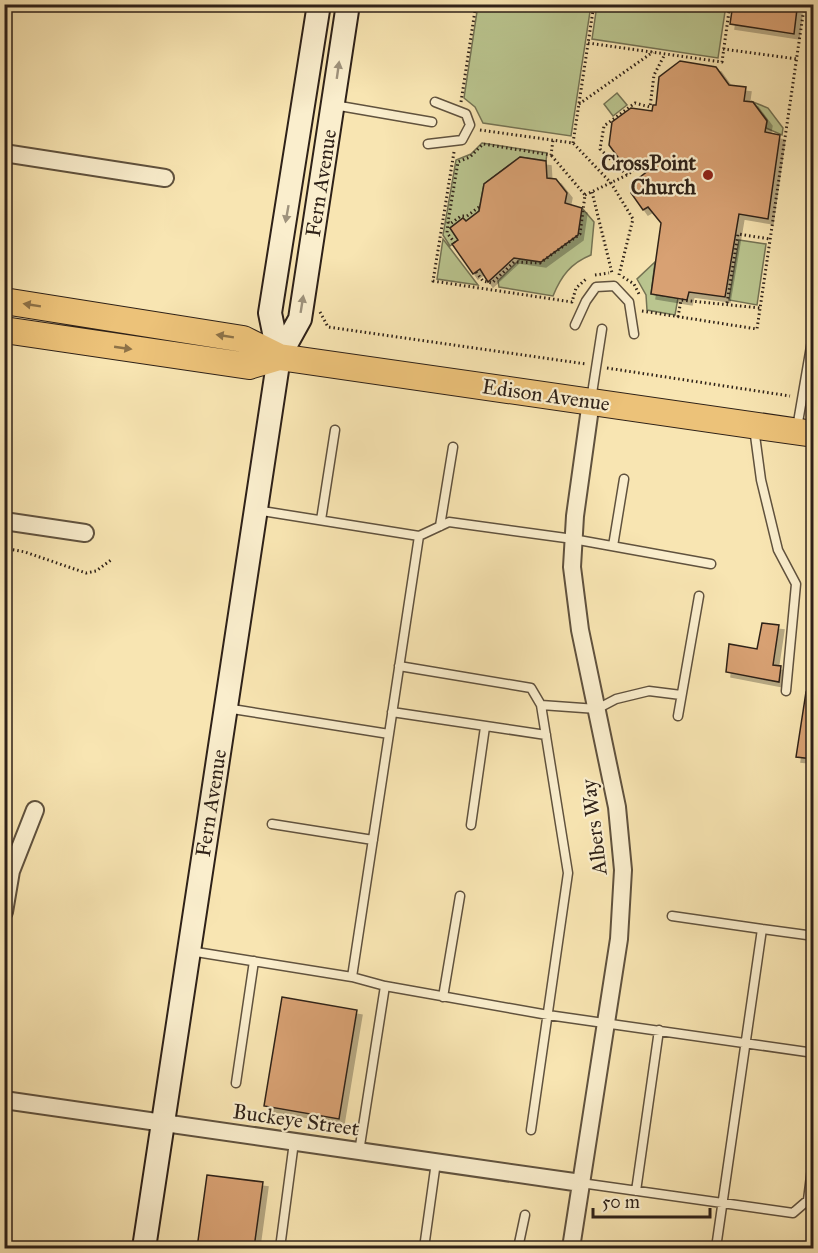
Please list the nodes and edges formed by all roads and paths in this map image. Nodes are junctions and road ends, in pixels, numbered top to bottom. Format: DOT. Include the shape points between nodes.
graph roads {
  1 [pos="319,4"];
  2 [pos="348,4"];
  3 [pos="476,4"];
  4 [pos="594,4"];
  5 [pos="730,4"];
  6 [pos="783,4"];
  7 [pos="588,43"];
  8 [pos="723,49"];
  9 [pos="653,52"];
  10 [pos="666,54"];
  11 [pos="797,59"];
  12 [pos="435,102"];
  13 [pos="464,104"];
  14 [pos="579,104"];
  15 [pos="333,105"];
  16 [pos="432,122"];
  17 [pos="479,122"];
  18 [pos="478,129"];
  19 [pos="476,137"];
  20 [pos="553,140"];
  21 [pos="573,143"];
  22 [pos="428,144"];
  23 [pos="458,152"];
  24 [pos="4,153"];
  25 [pos="551,155"];
  26 [pos="639,166"];
  27 [pos="627,176"];
  28 [pos="165,178"];
  29 [pos="611,183"];
  30 [pos="591,192"];
  31 [pos="585,195"];
  32 [pos="479,207"];
  33 [pos="448,222"];
  34 [pos="770,239"];
  35 [pos="455,243"];
  36 [pos="476,272"];
  37 [pos="612,273"];
  38 [pos="619,275"];
  39 [pos="641,299"];
  40 [pos="4,301"];
  41 [pos="321,302"];
  42 [pos="727,303"];
  43 [pos="641,306"];
  44 [pos="760,308"];
  45 [pos="678,317"];
  46 [pos="575,325"];
  47 [pos="602,329"];
  48 [pos="813,329"];
  49 [pos="4,330"];
  50 [pos="634,334"];
  51 [pos="279,357"];
  52 [pos="595,366"];
  53 [pos="802,398"];
  54 [pos="591,401"];
  55 [pos="754,425"];
  56 [pos="335,430"];
  57 [pos="805,432"];
  58 [pos="453,447"];
  59 [pos="624,479"];
  60 [pos="256,510"];
  61 [pos="321,520"];
  62 [pos="4,521"];
  63 [pos="440,526"];
  64 [pos="85,533"];
  65 [pos="419,536"];
  66 [pos="573,539"];
  67 [pos="613,546"];
  68 [pos="4,548"];
  69 [pos="111,560"];
  70 [pos="711,564"];
  71 [pos="699,596"];
  72 [pos="399,666"];
  73 [pos="786,691"];
  74 [pos="681,695"];
  75 [pos="540,705"];
  76 [pos="226,708"];
  77 [pos="597,709"];
  78 [pos="392,712"];
  79 [pos="678,716"];
  80 [pos="485,727"];
  81 [pos="389,734"];
  82 [pos="546,735"];
  83 [pos="35,810"];
  84 [pos="272,824"];
  85 [pos="471,825"];
  86 [pos="373,840"];
  87 [pos="460,896"];
  88 [pos="4,912"];
  89 [pos="672,916"];
  90 [pos="762,929"];
  91 [pos="813,936"];
  92 [pos="189,951"];
  93 [pos="254,961"];
  94 [pos="352,977"];
  95 [pos="385,986"];
  96 [pos="443,997"];
  97 [pos="548,1016"];
  98 [pos="606,1023"];
  99 [pos="658,1030"];
  100 [pos="745,1043"];
  101 [pos="813,1053"];
  102 [pos="236,1083"];
  103 [pos="4,1100"];
  104 [pos="162,1124"];
  105 [pos="531,1130"];
  106 [pos="294,1142"];
  107 [pos="359,1152"];
  108 [pos="813,1152"];
  109 [pos="436,1162"];
  110 [pos="581,1183"];
  111 [pos="636,1191"];
  112 [pos="723,1203"];
  113 [pos="525,1215"];
  114 [pos="144,1248"];
  115 [pos="280,1248"];
  116 [pos="424,1248"];
  117 [pos="518,1248"];
  118 [pos="571,1248"];
  119 [pos="716,1248"];
  1 -- 51 [label="street, Fern Avenue, one-way" via="270,314"];
  15 -- 2 [label="street, Fern Avenue, one-way"];
  3 -- 13 [label="path" via="460,102"];
  4 -- 7 [label="path"];
  5 -- 8 [label="path"];
  6 -- 11 [label="path" via="804,8"];
  7 -- 9 [label="path"];
  7 -- 14 [label="path"];
  8 -- 10 [label="path" via="722,62"];
  8 -- 11 [label="path"];
  9 -- 10 [label="path"];
  9 -- 14 [label="path"];
  10 -- 27 [label="path" via="654,75 650,107 635,103 604,126 600,149"];
  11 -- 34 [label="path"];
  12 -- 22 [label="lane" via="466,114 470,125 462,140"];
  14 -- 21 [label="path"];
  15 -- 16 [label="lane"];
  51 -- 15 [label="street, Fern Avenue, one-way" via="300,318"];
  17 -- 18 [label="path"];
  18 -- 19 [label="path"];
  18 -- 20 [label="path"];
  20 -- 21 [label="path"];
  20 -- 25 [label="path"];
  21 -- 29 [label="path"];
  23 -- 37 [label="path" via="452,153 433,281 572,302 581,282 600,273"];
  24 -- 28 [label="street"];
  25 -- 31 [label="path"];
  25 -- 33 [label="path" via="483,144 458,162"];
  26 -- 27 [label="path"];
  27 -- 29 [label="path"];
  29 -- 30 [label="path"];
  29 -- 38 [label="path" via="633,219"];
  30 -- 31 [label="path"];
  30 -- 37 [label="path"];
  31 -- 36 [label="path" via="580,234 540,263 514,262 492,283 483,281"];
  32 -- 33 [label="path"];
  33 -- 35 [label="path" via="447,232"];
  34 -- 42 [label="path" via="738,234"];
  34 -- 44 [label="path"];
  37 -- 38 [label="path"];
  38 -- 39 [label="path" via="634,284"];
  51 -- 40 [label="main road, Edison Avenue, one-way" via="243,339"];
  41 -- 52 [label="path" via="319,311 328,327"];
  42 -- 44 [label="path"];
  42 -- 45 [label="path" via="681,300"];
  43 -- 45 [label="path" via="641,311"];
  44 -- 45 [label="path" via="757,329"];
  46 -- 50 [label="lane" via="596,287 614,286 628,302"];
  47 -- 52 [label="lane"];
  48 -- 53 [label="lane"];
  49 -- 51 [label="main road, Edison Avenue, one-way" via="249,366"];
  51 -- 54 [label="main road, Edison Avenue"];
  51 -- 60 [label="street, Fern Avenue"];
  52 -- 53 [label="path"];
  52 -- 54 [label="lane"];
  53 -- 57 [label="lane"];
  54 -- 55 [label="main road, Edison Avenue"];
  54 -- 66 [label="street, Albers Way"];
  55 -- 57 [label="main road, Edison Avenue"];
  55 -- 73 [label="lane" via="761,480 778,550 796,584"];
  56 -- 61 [label="lane"];
  58 -- 63 [label="lane"];
  59 -- 67 [label="lane"];
  60 -- 61 [label="lane"];
  60 -- 76 [label="street, Fern Avenue"];
  61 -- 65 [label="lane"];
  62 -- 64 [label="street"];
  63 -- 65 [label="lane"];
  63 -- 66 [label="lane" via="449,522"];
  65 -- 72 [label="lane"];
  66 -- 67 [label="lane"];
  66 -- 77 [label="street, Albers Way" via="575,600"];
  67 -- 70 [label="lane"];
  68 -- 69 [label="path" via="86,573"];
  71 -- 74 [label="lane"];
  72 -- 75 [label="lane" via="531,688"];
  72 -- 78 [label="lane"];
  74 -- 77 [label="lane" via="649,691 623,696"];
  74 -- 79 [label="lane"];
  75 -- 77 [label="lane"];
  75 -- 82 [label="lane"];
  76 -- 81 [label="lane"];
  76 -- 92 [label="street, Fern Avenue"];
  77 -- 98 [label="street, Albers Way" via="617,807 624,870 619,939"];
  78 -- 80 [label="lane"];
  78 -- 81 [label="lane"];
  80 -- 82 [label="lane"];
  80 -- 85 [label="lane"];
  81 -- 86 [label="lane"];
  82 -- 97 [label="lane" via="568,873"];
  83 -- 88 [label="street" via="11,871"];
  84 -- 86 [label="lane"];
  86 -- 94 [label="lane"];
  87 -- 96 [label="lane"];
  89 -- 90 [label="lane"];
  90 -- 91 [label="lane"];
  90 -- 100 [label="lane"];
  92 -- 93 [label="lane"];
  92 -- 104 [label="street, Fern Avenue"];
  93 -- 94 [label="lane"];
  93 -- 102 [label="lane"];
  94 -- 95 [label="lane"];
  95 -- 96 [label="lane"];
  95 -- 107 [label="lane"];
  96 -- 97 [label="lane"];
  97 -- 98 [label="lane"];
  97 -- 105 [label="lane"];
  98 -- 99 [label="lane"];
  98 -- 110 [label="street, Albers Way"];
  99 -- 100 [label="lane"];
  99 -- 111 [label="lane"];
  100 -- 101 [label="lane"];
  100 -- 112 [label="lane"];
  103 -- 104 [label="street, Buckeye Street"];
  104 -- 106 [label="street, Buckeye Street"];
  104 -- 114 [label="street, Fern Avenue"];
  106 -- 107 [label="street, Buckeye Street"];
  106 -- 115 [label="lane"];
  107 -- 109 [label="street, Buckeye Street"];
  108 -- 112 [label="lane" via="808,1200 793,1213"];
  109 -- 110 [label="street, Buckeye Street"];
  109 -- 116 [label="lane"];
  110 -- 111 [label="lane"];
  110 -- 118 [label="street, Albers Way"];
  111 -- 112 [label="lane"];
  112 -- 119 [label="lane"];
  113 -- 117 [label="lane"];
}
